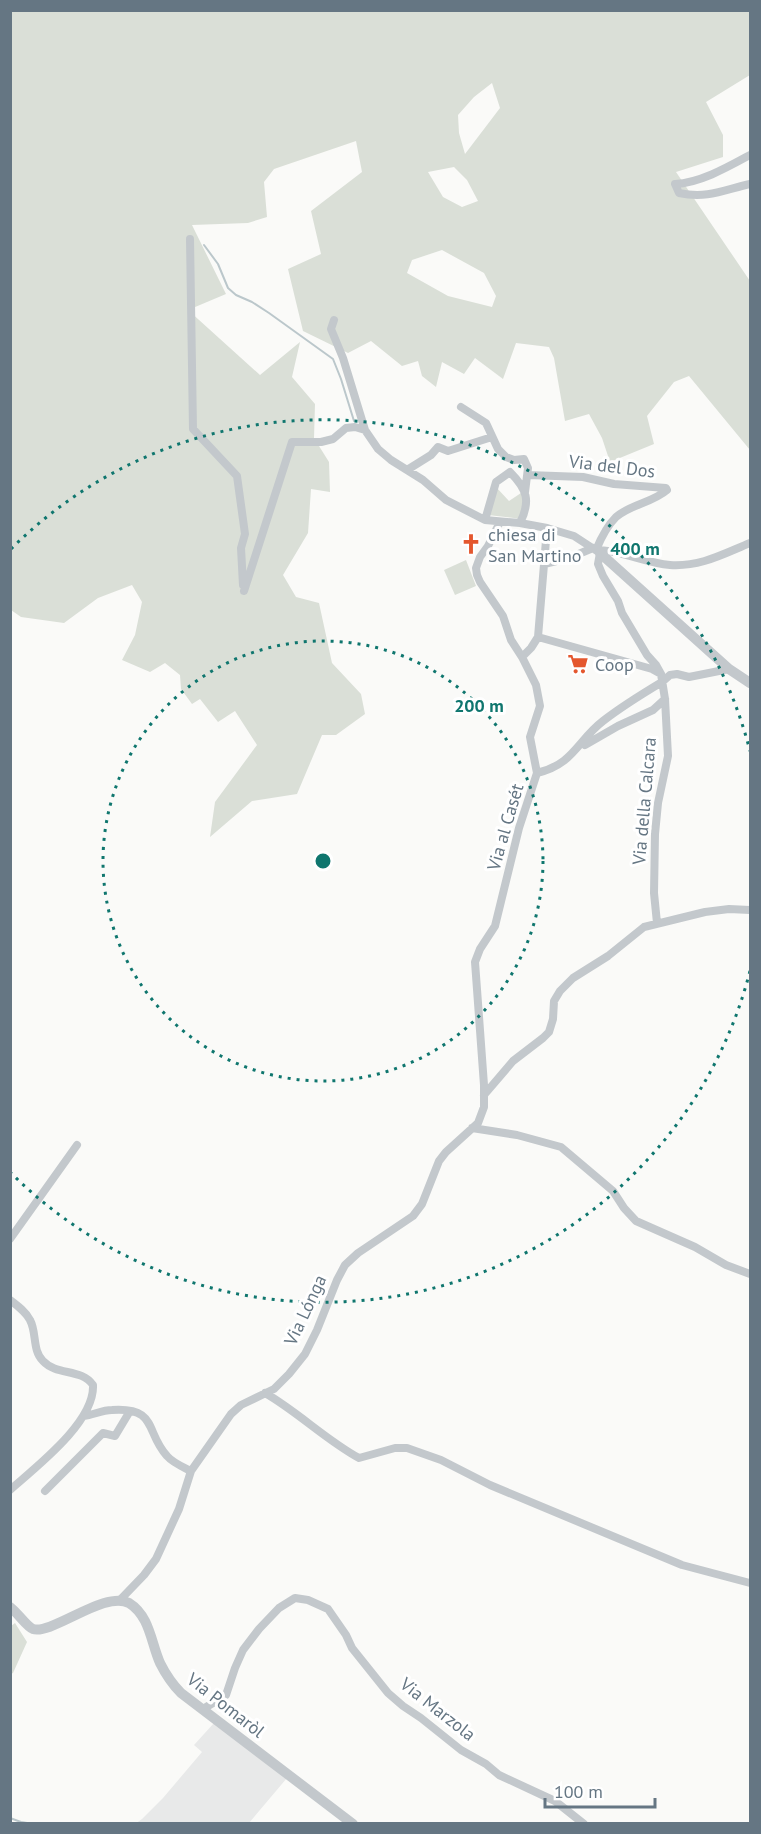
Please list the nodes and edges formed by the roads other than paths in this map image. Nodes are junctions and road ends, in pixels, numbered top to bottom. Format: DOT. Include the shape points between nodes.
graph roads {
  1 [pos="750,155"];
  2 [pos="750,184"];
  3 [pos="190,239"];
  4 [pos="334,320"];
  5 [pos="461,407"];
  6 [pos="365,430"];
  7 [pos="492,438"];
  8 [pos="408,470"];
  9 [pos="528,475"];
  10 [pos="525,492"];
  11 [pos="485,520"];
  12 [pos="500,522"];
  13 [pos="520,523"];
  14 [pos="547,528"];
  15 [pos="750,543"];
  16 [pos="596,550"];
  17 [pos="544,564"];
  18 [pos="538,637"];
  19 [pos="522,657"];
  20 [pos="729,669"];
  21 [pos="662,678"];
  22 [pos="750,683"];
  23 [pos="665,699"];
  24 [pos="576,750"];
  25 [pos="537,773"];
  26 [pos="750,910"];
  27 [pos="657,923"];
  28 [pos="484,1095"];
  29 [pos="472,1128"];
  30 [pos="77,1145"];
  31 [pos="10,1239"];
  32 [pos="750,1274"];
  33 [pos="10,1300"];
  34 [pos="264,1393"];
  35 [pos="130,1411"];
  36 [pos="84,1416"];
  37 [pos="191,1471"];
  38 [pos="10,1490"];
  39 [pos="45,1491"];
  40 [pos="750,1583"];
  41 [pos="119,1601"];
  42 [pos="10,1607"];
  43 [pos="203,1709"];
  44 [pos="353,1824"];
  45 [pos="584,1824"];
  1 -- 2 [label="street" via="721,170 675,184 679,193 695,196 720,194"];
  3 -- 6 [label="street" via="193,429 237,476 245,534 241,548 244,591 292,442 333,439 346,428"];
  4 -- 6 [label="street" via="331,329"];
  5 -- 7 [label="street" via="486,423"];
  6 -- 8 [label="street" via="378,449"];
  7 -- 8 [label="street" via="447,451 438,447"];
  7 -- 9 [label="street" via="506,457 524,459"];
  8 -- 11 [label="street" via="446,500"];
  9 -- 10 [label="street"];
  9 -- 16 [label="street, Via del Dos" via="583,477 666,488 659,497 616,518"];
  10 -- 11 [label="street" via="510,472 496,482"];
  10 -- 13 [label="street" via="526,512"];
  11 -- 12 [label="street"];
  12 -- 13 [label="street"];
  12 -- 19 [label="street, Via al Casét" via="480,557 477,575 503,616"];
  13 -- 14 [label="street"];
  14 -- 16 [label="street" via="574,536"];
  14 -- 17 [label="street"];
  15 -- 16 [label="street" via="698,564 668,565"];
  16 -- 17 [label="street"];
  16 -- 20 [label="street"];
  16 -- 21 [label="street, Via della Calcara" via="598,564 622,614"];
  17 -- 18 [label="street"];
  18 -- 19 [label="street"];
  18 -- 21 [label="street" via="652,669"];
  19 -- 25 [label="street, Via al Casét" via="536,685 540,706 530,737"];
  20 -- 21 [label="street"];
  20 -- 22 [label="street"];
  21 -- 23 [label="street, Via della Calcara"];
  21 -- 24 [label="street" via="601,723"];
  23 -- 24 [label="street" via="653,710"];
  23 -- 27 [label="street, Via della Calcara" via="668,756 657,803 655,834"];
  24 -- 25 [label="street" via="558,765"];
  25 -- 28 [label="street, Via al Casét" via="495,926 475,962"];
  26 -- 27 [label="street" via="705,912"];
  27 -- 28 [label="street" via="644,927 573,978 554,1001 549,1032 513,1061"];
  28 -- 29 [label="street, Via Lónga" via="481,1116"];
  29 -- 32 [label="street" via="517,1135 561,1148 613,1191 636,1221"];
  29 -- 34 [label="street, Via Lónga" via="439,1161 422,1204 413,1216 345,1265 305,1354 289,1374"];
  30 -- 31 [label="street"];
  33 -- 36 [label="street" via="31,1322 42,1360 53,1368 79,1374 93,1384 94,1392"];
  34 -- 37 [label="street, Via Lónga" via="231,1414"];
  34 -- 40 [label="street" via="359,1458 407,1448 682,1565"];
  35 -- 36 [label="street" via="111,1410"];
  35 -- 37 [label="street" via="140,1413 149,1422 167,1457"];
  35 -- 39 [label="street" via="115,1436 102,1433"];
  36 -- 38 [label="street" via="60,1446"];
  37 -- 41 [label="street, Via Lónga" via="156,1559"];
  41 -- 42 [label="street" via="38,1629 29,1626"];
  41 -- 43 [label="street, Via Pomaròl" via="128,1603 146,1622 170,1682"];
  43 -- 44 [label="street, Via Pomaròl"];
  43 -- 45 [label="street, Via Marzola" via="226,1695 243,1650 279,1608 295,1598 308,1600 328,1609 352,1648 403,1706 499,1775 555,1802"];
}
